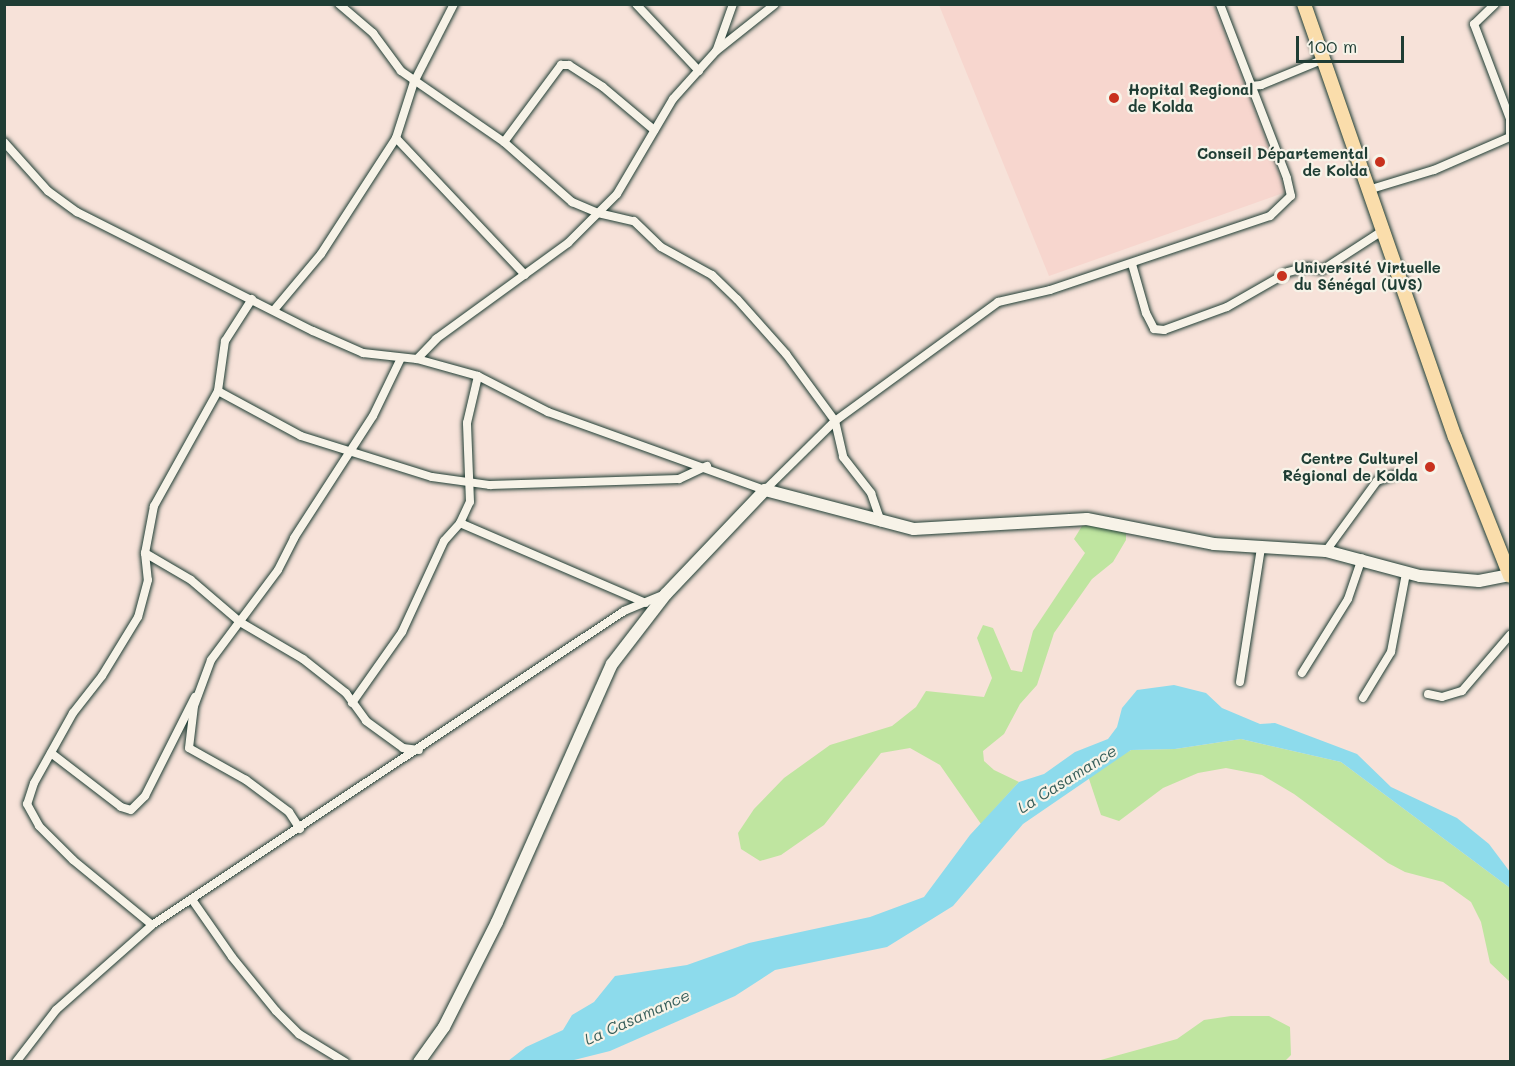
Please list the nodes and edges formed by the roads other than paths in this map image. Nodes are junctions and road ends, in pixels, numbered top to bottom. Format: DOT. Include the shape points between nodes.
graph roads {
  1 [pos="339,4"];
  2 [pos="454,4"];
  3 [pos="636,4"];
  4 [pos="733,4"];
  5 [pos="775,4"];
  6 [pos="1220,4"];
  7 [pos="1304,4"];
  8 [pos="1495,4"];
  9 [pos="716,51"];
  10 [pos="1324,59"];
  11 [pos="699,71"];
  12 [pos="414,81"];
  13 [pos="1250,86"];
  14 [pos="654,130"];
  15 [pos="1510,136"];
  16 [pos="396,138"];
  17 [pos="4,142"];
  18 [pos="504,142"];
  19 [pos="1368,190"];
  20 [pos="598,213"];
  21 [pos="1382,231"];
  22 [pos="1131,264"];
  23 [pos="525,275"];
  24 [pos="252,299"];
  25 [pos="274,310"];
  26 [pos="400,358"];
  27 [pos="417,359"];
  28 [pos="478,376"];
  29 [pos="218,391"];
  30 [pos="835,421"];
  31 [pos="348,452"];
  32 [pos="707,466"];
  33 [pos="1394,475"];
  34 [pos="471,483"];
  35 [pos="765,490"];
  36 [pos="881,522"];
  37 [pos="460,523"];
  38 [pos="1261,548"];
  39 [pos="1326,551"];
  40 [pos="145,553"];
  41 [pos="1362,558"];
  42 [pos="1406,573"];
  43 [pos="1510,575"];
  44 [pos="666,594"];
  45 [pos="646,603"];
  46 [pos="240,622"];
  47 [pos="1510,635"];
  48 [pos="1302,673"];
  49 [pos="1240,682"];
  50 [pos="1428,694"];
  51 [pos="198,695"];
  52 [pos="1363,698"];
  53 [pos="352,703"];
  54 [pos="419,750"];
  55 [pos="51,753"];
  56 [pos="300,829"];
  57 [pos="194,900"];
  58 [pos="152,925"];
  59 [pos="16,1062"];
  60 [pos="345,1062"];
  61 [pos="419,1062"];
  1 -- 12 [label="street" via="373,33 401,71"];
  2 -- 12 [label="street"];
  3 -- 11 [label="street"];
  4 -- 9 [label="street"];
  5 -- 9 [label="street"];
  6 -- 13 [label="street"];
  7 -- 10 [label="main road"];
  8 -- 15 [label="street" via="1474,24 1510,119"];
  9 -- 11 [label="street"];
  10 -- 13 [label="street"];
  10 -- 19 [label="main road"];
  11 -- 14 [label="street" via="673,99"];
  12 -- 16 [label="street"];
  12 -- 18 [label="street"];
  13 -- 22 [label="street" via="1291,196 1270,216"];
  14 -- 18 [label="street" via="603,87 569,65 561,65"];
  14 -- 20 [label="street" via="617,194"];
  15 -- 19 [label="street" via="1434,170"];
  16 -- 23 [label="street"];
  16 -- 25 [label="street" via="321,254"];
  17 -- 24 [label="street" via="48,191 76,212"];
  18 -- 20 [label="street" via="572,202"];
  19 -- 21 [label="main road"];
  20 -- 23 [label="street"];
  20 -- 30 [label="street" via="634,221 661,247 712,275 786,354"];
  21 -- 22 [label="street" via="1322,270 1308,267 1288,272 1227,307 1164,330 1154,329 1146,314"];
  21 -- 43 [label="main road" via="1455,437"];
  22 -- 30 [label="street" via="998,303"];
  23 -- 27 [label="street" via="436,339"];
  24 -- 25 [label="street"];
  24 -- 29 [label="street" via="225,341"];
  25 -- 26 [label="street" via="363,353"];
  26 -- 27 [label="street"];
  26 -- 31 [label="street" via="385,397"];
  27 -- 28 [label="street"];
  28 -- 32 [label="street" via="548,412"];
  28 -- 34 [label="street" via="467,423"];
  29 -- 31 [label="street" via="301,436"];
  29 -- 40 [label="street" via="154,506"];
  30 -- 35 [label="street"];
  30 -- 36 [label="street" via="843,457 871,493"];
  31 -- 34 [label="street" via="415,473"];
  31 -- 46 [label="street" via="278,570"];
  32 -- 34 [label="street" via="679,479"];
  32 -- 35 [label="street"];
  33 -- 39 [label="street" via="1377,481"];
  34 -- 37 [label="street" via="470,502"];
  35 -- 36 [label="street"];
  35 -- 44 [label="street"];
  36 -- 38 [label="street" via="928,530 1070,518 1214,544"];
  37 -- 45 [label="street"];
  37 -- 53 [label="street" via="444,541 402,632"];
  38 -- 39 [label="street"];
  38 -- 49 [label="street"];
  39 -- 41 [label="street"];
  40 -- 46 [label="street" via="191,580"];
  40 -- 55 [label="street" via="148,579 138,617"];
  41 -- 42 [label="street"];
  41 -- 48 [label="street" via="1348,599"];
  42 -- 43 [label="street" via="1479,581"];
  42 -- 52 [label="street" via="1391,652"];
  44 -- 45 [label="street"];
  44 -- 61 [label="street" via="612,664 497,922 444,1027"];
  45 -- 54 [label="street" via="624,611"];
  46 -- 51 [label="street" via="211,660"];
  46 -- 53 [label="street" via="303,659 346,693"];
  47 -- 50 [label="street" via="1462,691 1452,696"];
  51 -- 55 [label="street" via="189,704 145,796 131,810 121,807"];
  51 -- 56 [label="street" via="189,748 246,780 289,812"];
  53 -- 54 [label="street" via="366,721 403,748"];
  54 -- 56 [label="street"];
  55 -- 58 [label="street" via="27,804 39,826"];
  56 -- 57 [label="street"];
  57 -- 58 [label="street"];
  57 -- 60 [label="street" via="228,952 276,1011 299,1034"];
  58 -- 59 [label="street" via="56,1010"];
}
